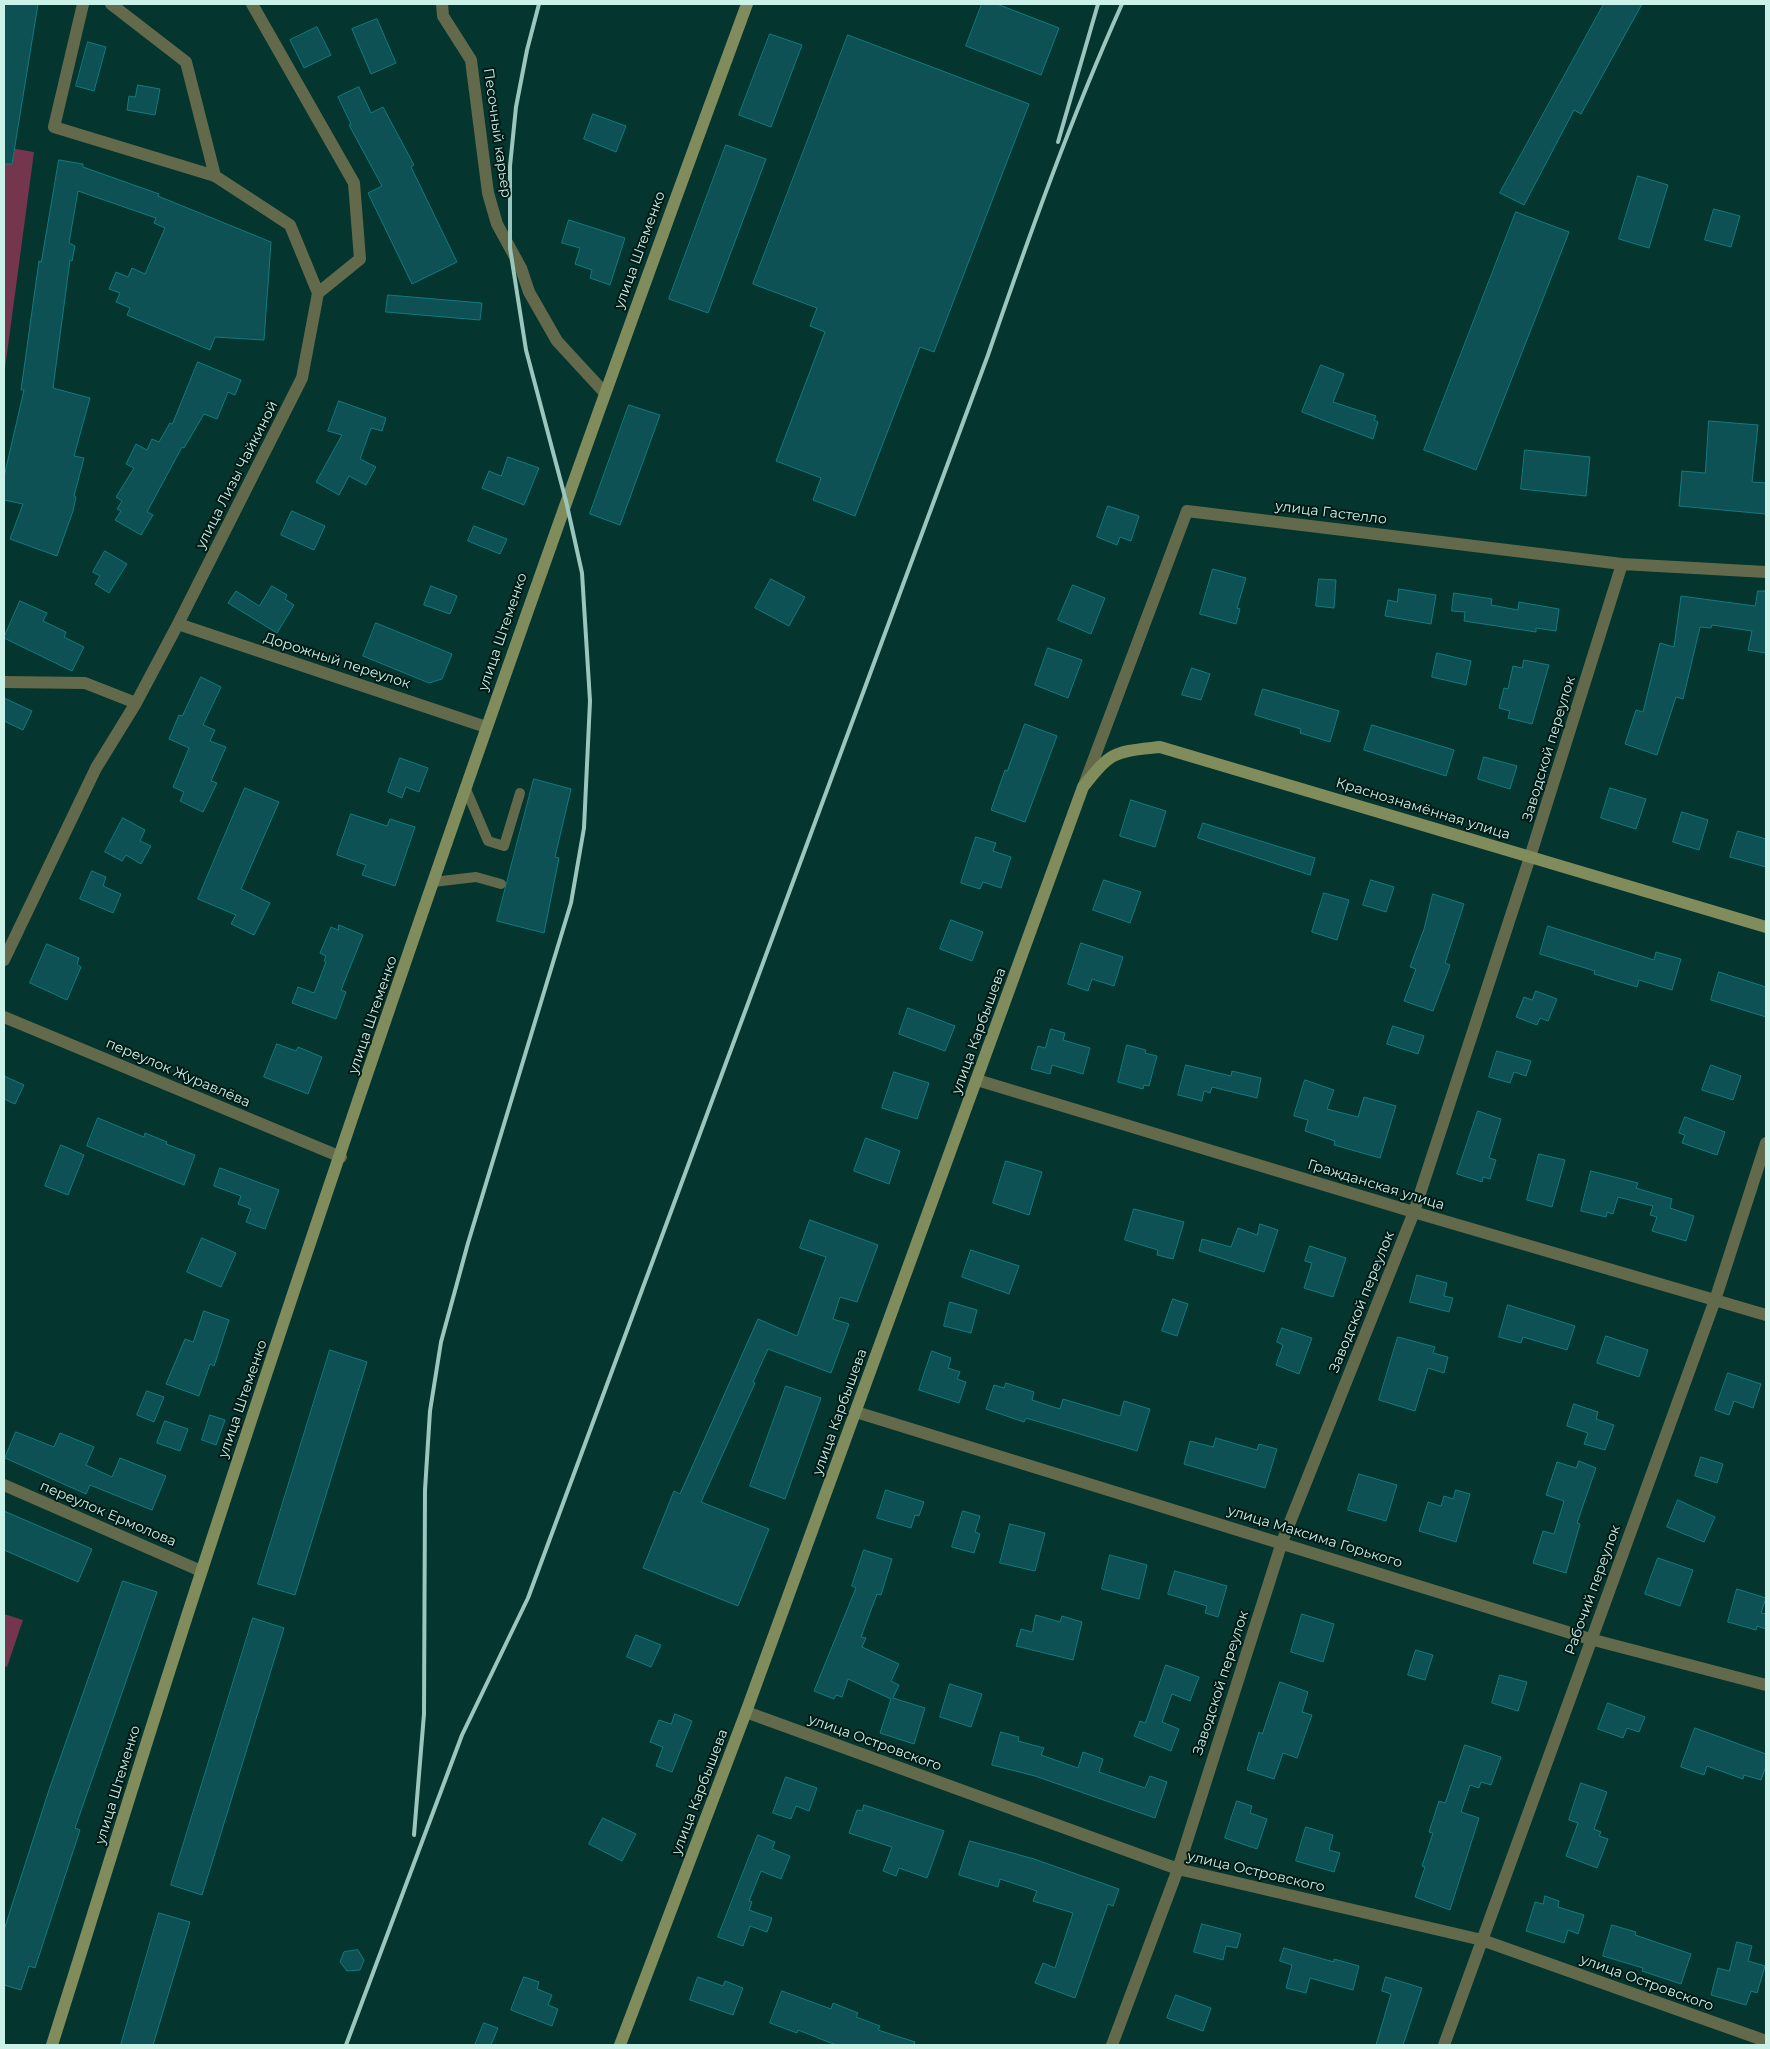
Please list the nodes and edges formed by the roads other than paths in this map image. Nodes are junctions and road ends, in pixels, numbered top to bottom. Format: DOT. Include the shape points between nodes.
graph roads {
  1 [pos="83,4"];
  2 [pos="111,4"];
  3 [pos="252,4"];
  4 [pos="442,4"];
  5 [pos="747,4"];
  6 [pos="215,176"];
  7 [pos="318,293"];
  8 [pos="604,392"];
  9 [pos="1622,564"];
  10 [pos="1766,572"];
  11 [pos="178,624"];
  12 [pos="4,682"];
  13 [pos="136,702"];
  14 [pos="486,726"];
  15 [pos="465,787"];
  16 [pos="1083,787"];
  17 [pos="520,793"];
  18 [pos="1530,857"];
  19 [pos="433,882"];
  20 [pos="501,884"];
  21 [pos="1766,928"];
  22 [pos="4,960"];
  23 [pos="4,1017"];
  24 [pos="977,1080"];
  25 [pos="1766,1144"];
  26 [pos="341,1157"];
  27 [pos="1414,1212"];
  28 [pos="1716,1300"];
  29 [pos="1766,1315"];
  30 [pos="856,1412"];
  31 [pos="4,1485"];
  32 [pos="1282,1542"];
  33 [pos="201,1571"];
  34 [pos="1590,1639"];
  35 [pos="1766,1685"];
  36 [pos="746,1712"];
  37 [pos="1178,1869"];
  38 [pos="1482,1940"];
  39 [pos="1766,2041"];
  40 [pos="52,2045"];
  41 [pos="620,2045"];
  42 [pos="1112,2045"];
  43 [pos="1444,2045"];
  1 -- 6 [label="street" via="54,128"];
  2 -- 6 [label="street" via="186,62"];
  3 -- 7 [label="street" via="354,183 360,259"];
  4 -- 8 [label="street, Песочный карьер" via="443,16 471,60 488,193 497,224 521,268 529,292 557,341"];
  5 -- 8 [label="main road, улица Штеменко"];
  6 -- 7 [label="street" via="290,225"];
  7 -- 11 [label="street, улица Лизы Чайкиной" via="302,378"];
  8 -- 14 [label="main road, улица Штеменко"];
  9 -- 10 [label="street, улица Гастелло"];
  9 -- 16 [label="street, улица Гастелло" via="1187,511"];
  9 -- 18 [label="street, Заводской переулок"];
  11 -- 13 [label="street, улица Лизы Чайкиной"];
  11 -- 14 [label="street, Дорожный переулок"];
  12 -- 13 [label="street" via="86,683"];
  13 -- 22 [label="street, улица Лизы Чайкиной" via="96,768"];
  14 -- 15 [label="main road, улица Штеменко"];
  15 -- 17 [label="lane" via="488,842 504,846"];
  15 -- 19 [label="main road, улица Штеменко"];
  16 -- 18 [label="main road, Краснознамённая улица" via="1105,760 1122,751 1160,747"];
  16 -- 24 [label="main road, улица Карбышева"];
  18 -- 21 [label="main road, Краснознамённая улица"];
  18 -- 27 [label="street, Заводской переулок"];
  19 -- 20 [label="lane" via="476,877"];
  19 -- 26 [label="main road, улица Штеменко"];
  23 -- 26 [label="street, переулок Журавлёва"];
  24 -- 27 [label="street, Гражданская улица"];
  24 -- 30 [label="main road, улица Карбышева"];
  25 -- 28 [label="street, Рабочий переулок"];
  26 -- 33 [label="main road, улица Штеменко"];
  27 -- 28 [label="street, Гражданская улица"];
  27 -- 32 [label="street, Заводской переулок"];
  28 -- 29 [label="street, Гражданская улица"];
  28 -- 34 [label="street, Рабочий переулок"];
  30 -- 32 [label="street, улица Максима Горького"];
  30 -- 36 [label="main road, улица Карбышева"];
  31 -- 33 [label="street, переулок Ермолова"];
  32 -- 34 [label="street, улица Максима Горького"];
  32 -- 37 [label="street, Заводской переулок"];
  33 -- 40 [label="main road, улица Штеменко"];
  34 -- 35 [label="street, улица Максима Горького"];
  34 -- 38 [label="street, Рабочий переулок"];
  36 -- 37 [label="street, улица Островского"];
  36 -- 41 [label="main road, улица Карбышева"];
  37 -- 38 [label="street, улица Островского"];
  37 -- 42 [label="street, Заводской переулок"];
  38 -- 39 [label="street, улица Островского"];
  38 -- 43 [label="street, Рабочий переулок"];
}
